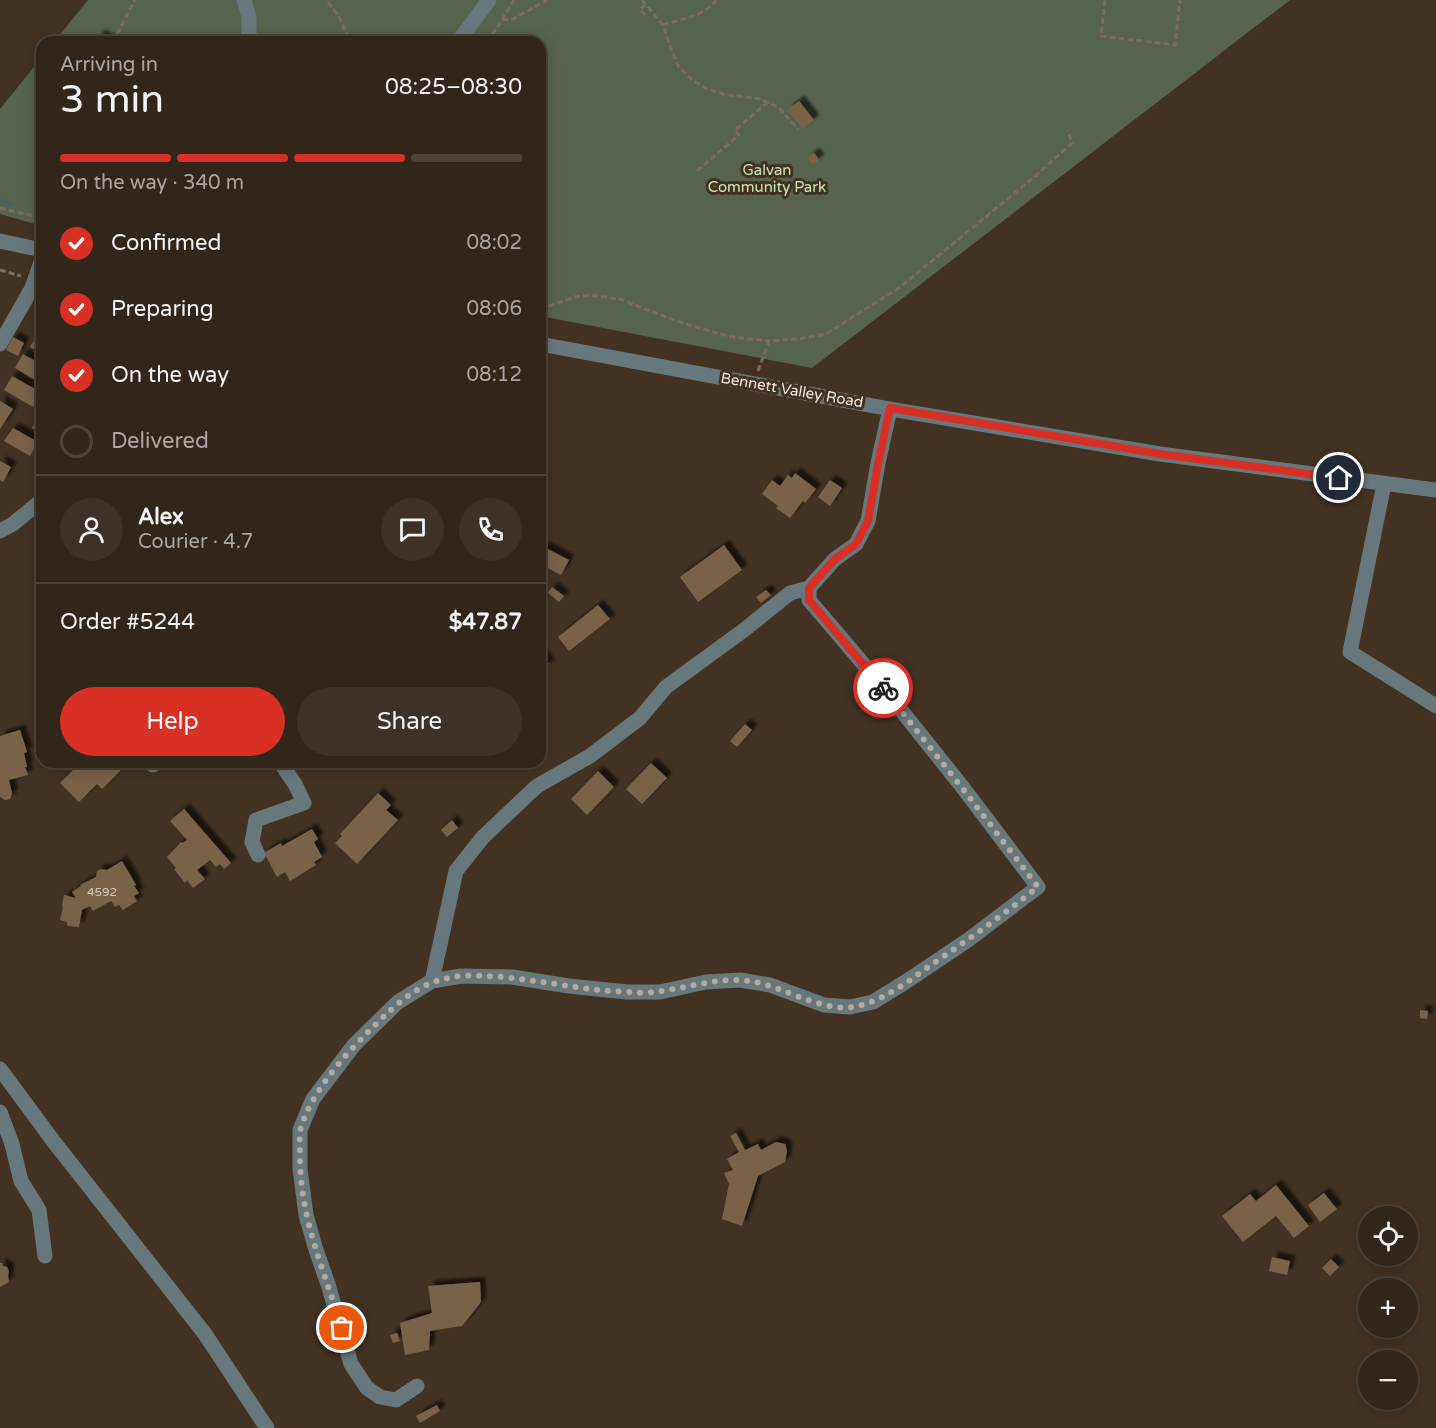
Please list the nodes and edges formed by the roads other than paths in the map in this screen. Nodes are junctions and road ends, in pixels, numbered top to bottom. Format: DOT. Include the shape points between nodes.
graph roads {
  1 [pos="244,0"];
  2 [pos="489,0"];
  3 [pos="249,36"];
  4 [pos="462,36"];
  5 [pos="0,241"];
  6 [pos="36,249"];
  7 [pos="36,276"];
  8 [pos="0,344"];
  9 [pos="546,345"];
  10 [pos="890,408"];
  11 [pos="1384,484"];
  12 [pos="1436,490"];
  13 [pos="36,505"];
  14 [pos="0,531"];
  15 [pos="809,588"];
  16 [pos="1436,706"];
  17 [pos="284,768"];
  18 [pos="258,855"];
  19 [pos="432,981"];
  20 [pos="0,1069"];
  21 [pos="0,1112"];
  22 [pos="45,1256"];
  23 [pos="417,1386"];
  24 [pos="267,1428"];
  1 -- 3 [label="street"];
  2 -- 4 [label="street"];
  5 -- 6 [label="street"];
  7 -- 8 [label="street"];
  9 -- 10 [label="street, Bennett Valley Road"];
  10 -- 11 [label="street, Bennett Valley Road" via="1160,454"];
  10 -- 15 [label="street" via="868,521 856,544 835,559"];
  11 -- 12 [label="street, Bennett Valley Road"];
  11 -- 16 [label="street" via="1350,652"];
  13 -- 14 [label="street"];
  15 -- 19 [label="street" via="790,593 666,687 640,718 590,756 537,786 483,837 456,871"];
  15 -- 19 [label="street" via="809,600 877,680 1038,887 907,981 873,1002 850,1007 824,1005 770,985 740,980 706,982 660,992 627,992 512,977 461,976"];
  17 -- 18 [label="street" via="304,802 256,820 252,842"];
  19 -- 23 [label="street" via="398,1002 354,1045 313,1099 300,1130 306,1215 351,1364 367,1388 380,1398 396,1400"];
  20 -- 24 [label="street" via="205,1334"];
  21 -- 22 [label="street" via="21,1181 39,1210"];
}
